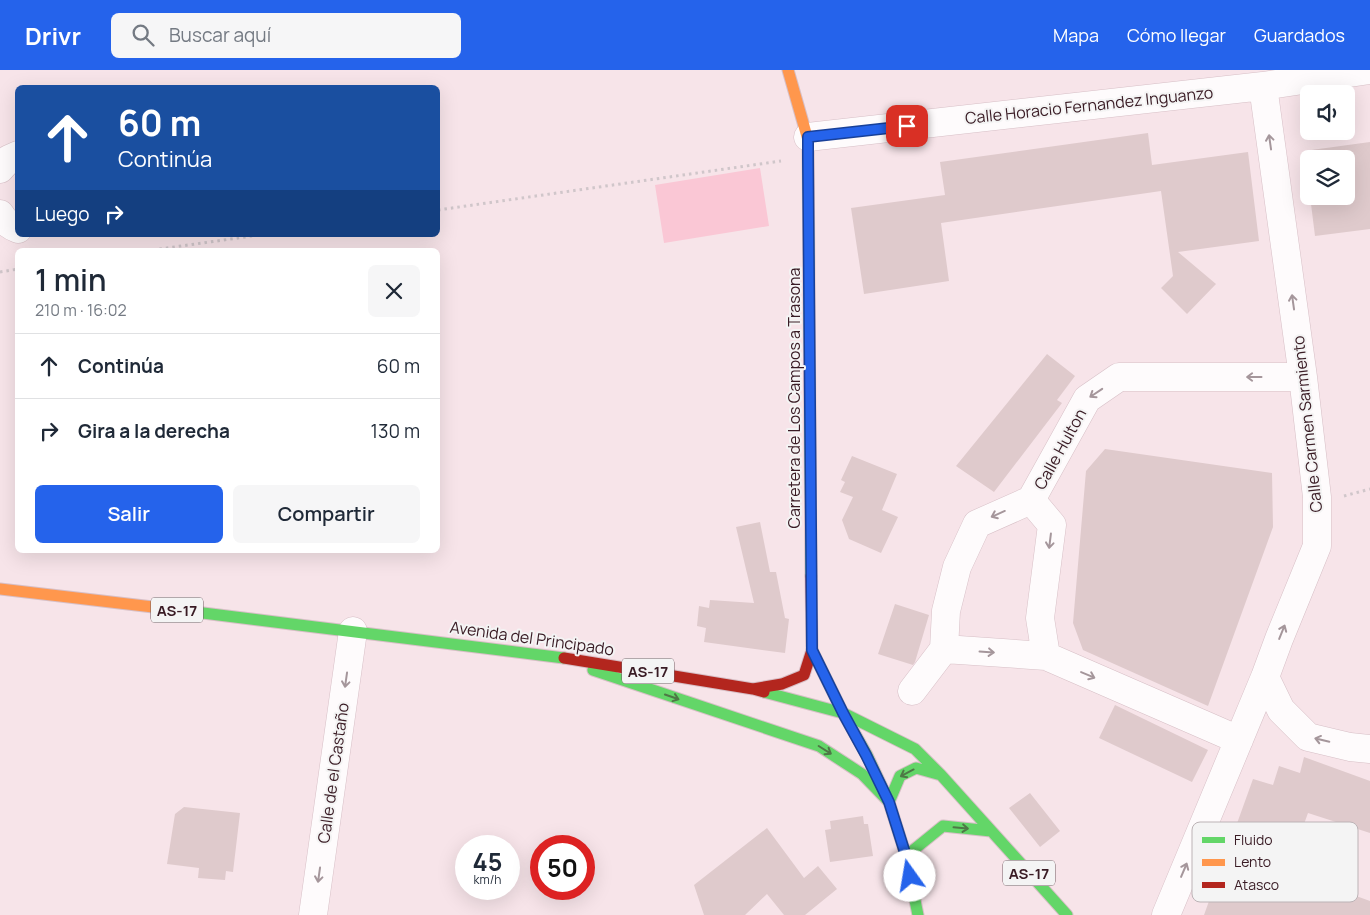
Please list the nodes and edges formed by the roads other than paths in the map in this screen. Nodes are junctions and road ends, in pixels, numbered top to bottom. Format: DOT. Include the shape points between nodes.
graph roads {
  1 [pos="788,70"];
  2 [pos="1369,70"];
  3 [pos="1263,86"];
  4 [pos="808,147"];
  5 [pos="15,156"];
  6 [pos="0,169"];
  7 [pos="1303,377"];
  8 [pos="1031,500"];
  9 [pos="0,589"];
  10 [pos="353,631"];
  11 [pos="944,649"];
  12 [pos="812,650"];
  13 [pos="543,654"];
  14 [pos="1046,656"];
  15 [pos="1265,677"];
  16 [pos="752,688"];
  17 [pos="912,691"];
  18 [pos="843,713"];
  19 [pos="1238,740"];
  20 [pos="1370,749"];
  21 [pos="941,775"];
  22 [pos="889,802"];
  23 [pos="1204,822"];
  24 [pos="991,831"];
  25 [pos="1192,852"];
  26 [pos="906,856"];
  27 [pos="313,915"];
  28 [pos="918,915"];
  29 [pos="1066,915"];
  30 [pos="1166,915"];
  1 -- 4 [label="main road, Carretera de Los Campos a Trasona"];
  2 -- 3 [label="street, Calle Horacio Fernandez Inguanzo"];
  3 -- 4 [label="street, Calle Horacio Fernandez Inguanzo"];
  7 -- 3 [label="street, Calle Carmen Sarmiento, one-way"];
  4 -- 12 [label="main road, Carretera de Los Campos a Trasona"];
  5 -- 6 [label="street"];
  7 -- 8 [label="street, Calle Hulton, one-way" via="1119,377 1088,399"];
  15 -- 7 [label="street, Calle Carmen Sarmiento, one-way" via="1317,546 1318,497"];
  8 -- 11 [label="street, Calle Hulton, one-way" via="977,524 957,567 946,611"];
  8 -- 14 [label="street, one-way" via="1052,525 1040,618"];
  9 -- 10 [label="main road, Avenida del Principado / AS-17"];
  10 -- 13 [label="main road, Avenida del Principado / AS-17"];
  10 -- 27 [label="street, Calle de el Castaño, one-way"];
  11 -- 14 [label="street, one-way"];
  11 -- 17 [label="street"];
  12 -- 16 [label="main road, Carretera de Los Campos a Trasona" via="804,675 782,684"];
  12 -- 18 [label="main road"];
  13 -- 16 [label="main road, Avenida del Principado / AS-17"];
  13 -- 22 [label="main road, one-way" via="819,746 862,774"];
  14 -- 19 [label="street, one-way"];
  15 -- 19 [label="street, Calle Carmen Sarmiento"];
  20 -- 15 [label="street, one-way" via="1308,737 1281,710"];
  16 -- 18 [label="main road, Avenida del Principado / AS-17"];
  18 -- 21 [label="main road, Avenida del Principado / AS-17" via="915,749"];
  18 -- 22 [label="main road"];
  23 -- 19 [label="street, Calle Carmen Sarmiento, one-way"];
  21 -- 22 [label="main road, one-way" via="916,768 900,776"];
  21 -- 24 [label="main road, Avenida del Principado / AS-17"];
  22 -- 26 [label="main road"];
  26 -- 24 [label="main road, one-way" via="943,826"];
  24 -- 29 [label="main road, Avenida del Principado / AS-17"];
  30 -- 25 [label="street, Calle Carmen Sarmiento, one-way"];
  26 -- 28 [label="main road"];
}
